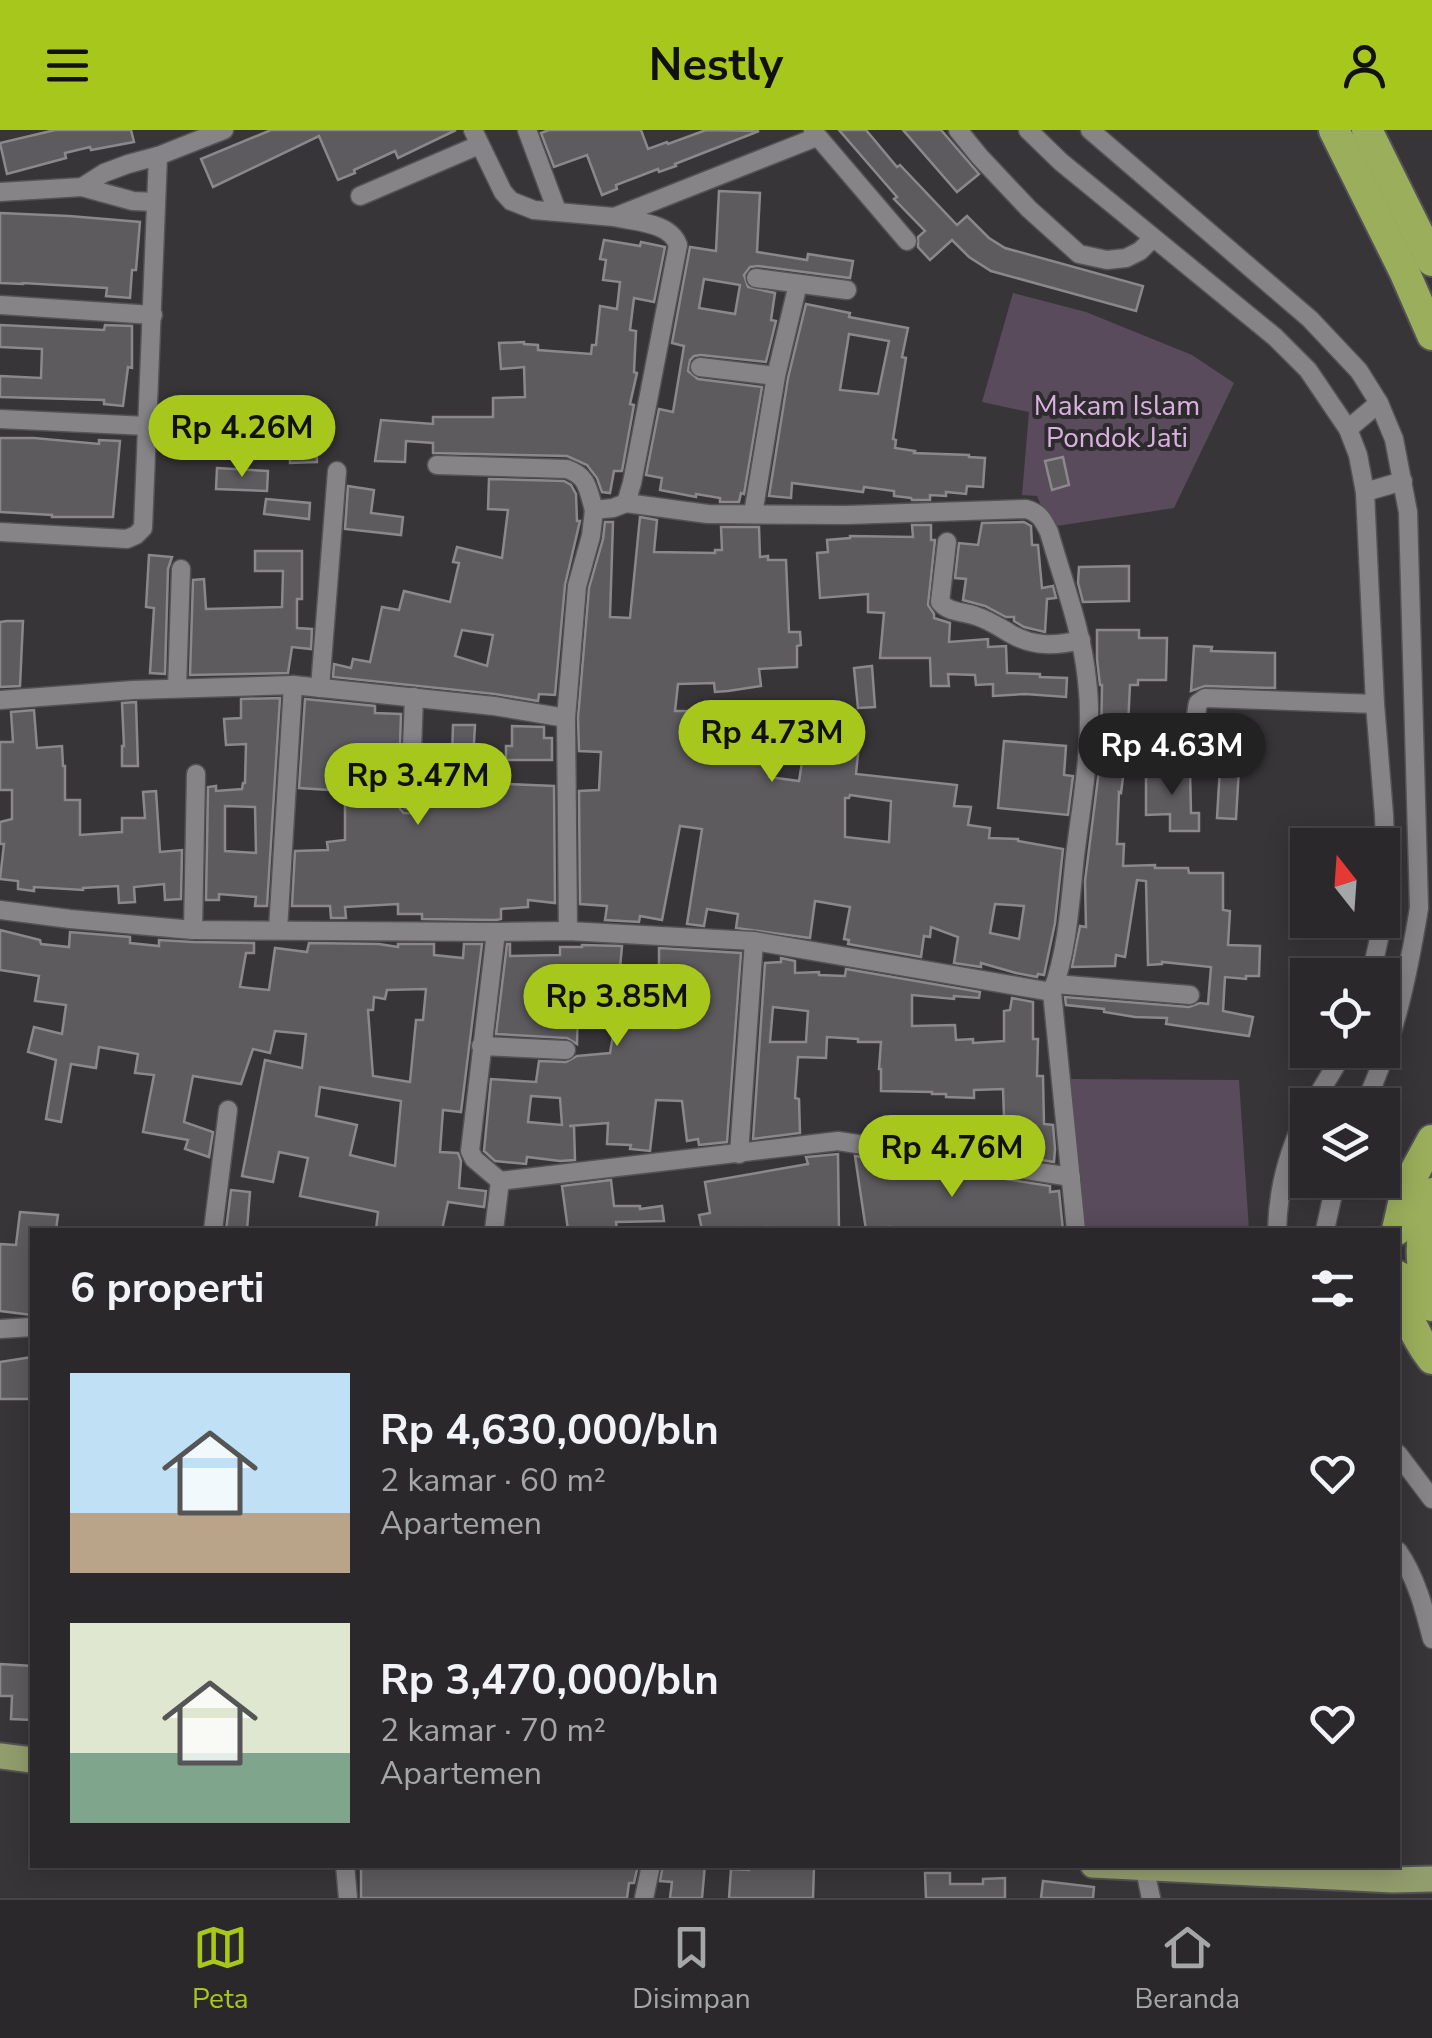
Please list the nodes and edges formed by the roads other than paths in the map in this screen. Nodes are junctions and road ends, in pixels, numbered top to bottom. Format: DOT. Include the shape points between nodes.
graph roads {
  1 [pos="224,130"];
  2 [pos="527,130"];
  3 [pos="958,130"];
  4 [pos="1028,130"];
  5 [pos="1090,130"];
  6 [pos="1334,130"];
  7 [pos="1366,130"];
  8 [pos="815,133"];
  9 [pos="476,137"];
  10 [pos="158,156"];
  11 [pos="1388,173"];
  12 [pos="82,187"];
  13 [pos="0,192"];
  14 [pos="360,196"];
  15 [pos="156,202"];
  16 [pos="558,211"];
  17 [pos="614,217"];
  18 [pos="1432,234"];
  19 [pos="1153,238"];
  20 [pos="907,240"];
  21 [pos="1432,261"];
  22 [pos="756,278"];
  23 [pos="798,284"];
  24 [pos="846,290"];
  25 [pos="0,305"];
  26 [pos="153,315"];
  27 [pos="1432,334"];
  28 [pos="700,367"];
  29 [pos="776,376"];
  30 [pos="1379,404"];
  31 [pos="0,419"];
  32 [pos="147,426"];
  33 [pos="1348,428"];
  34 [pos="437,465"];
  35 [pos="338,471"];
  36 [pos="1403,481"];
  37 [pos="1364,492"];
  38 [pos="626,503"];
  39 [pos="594,510"];
  40 [pos="754,514"];
  41 [pos="0,532"];
  42 [pos="947,542"];
  43 [pos="181,569"];
  44 [pos="1081,640"];
  45 [pos="293,684"];
  46 [pos="177,688"];
  47 [pos="320,688"];
  48 [pos="414,697"];
  49 [pos="0,700"];
  50 [pos="1375,704"];
  51 [pos="566,718"];
  52 [pos="1086,757"];
  53 [pos="196,774"];
  54 [pos="410,802"];
  55 [pos="0,910"];
  56 [pos="193,930"];
  57 [pos="278,930"];
  58 [pos="568,931"];
  59 [pos="496,932"];
  60 [pos="754,941"];
  61 [pos="1374,958"];
  62 [pos="1054,988"];
  63 [pos="1190,995"];
  64 [pos="481,1046"];
  65 [pos="566,1050"];
  66 [pos="1371,1088"];
  67 [pos="228,1110"];
  68 [pos="1432,1140"];
  69 [pos="1290,1150"];
  70 [pos="739,1154"];
  71 [pos="1071,1177"];
  72 [pos="500,1181"];
  73 [pos="1432,1192"];
  74 [pos="1332,1198"];
  75 [pos="213,1228"];
  76 [pos="494,1228"];
  77 [pos="1076,1228"];
  78 [pos="1278,1228"];
  79 [pos="1325,1228"];
  80 [pos="1396,1228"];
  81 [pos="1400,1288"];
  82 [pos="1432,1306"];
  83 [pos="30,1327"];
  84 [pos="0,1328"];
  85 [pos="1432,1360"];
  86 [pos="1400,1457"];
  87 [pos="1432,1499"];
  88 [pos="1400,1554"];
  89 [pos="1428,1605"];
  90 [pos="1432,1638"];
  91 [pos="0,1756"];
  92 [pos="30,1760"];
  93 [pos="345,1868"];
  94 [pos="650,1868"];
  95 [pos="1144,1868"];
  96 [pos="1157,1868"];
  97 [pos="1182,1870"];
  98 [pos="1432,1880"];
  99 [pos="1407,1893"];
  100 [pos="348,1898"];
  101 [pos="644,1898"];
  102 [pos="1151,1898"];
  1 -- 10 [label="street"];
  2 -- 16 [label="street"];
  3 -- 19 [label="street" via="1079,254 1126,258"];
  4 -- 19 [label="street"];
  5 -- 30 [label="street" via="1310,319 1359,371"];
  6 -- 27 [label="highway"];
  7 -- 11 [label="highway"];
  8 -- 17 [label="street"];
  8 -- 20 [label="street"];
  9 -- 14 [label="street"];
  9 -- 16 [label="street" via="511,201"];
  10 -- 12 [label="street"];
  10 -- 15 [label="street"];
  11 -- 18 [label="highway"];
  11 -- 21 [label="highway"];
  12 -- 13 [label="street"];
  12 -- 15 [label="street"];
  15 -- 26 [label="street"];
  16 -- 17 [label="street"];
  17 -- 38 [label="street" via="663,228 678,245"];
  19 -- 33 [label="street" via="1275,336"];
  22 -- 23 [label="street"];
  23 -- 24 [label="street"];
  23 -- 29 [label="street"];
  25 -- 26 [label="street"];
  26 -- 32 [label="street"];
  28 -- 29 [label="street"];
  29 -- 40 [label="street"];
  30 -- 33 [label="street"];
  30 -- 36 [label="street"];
  31 -- 32 [label="street"];
  32 -- 41 [label="street" via="143,528 136,535"];
  33 -- 37 [label="street"];
  34 -- 39 [label="street" via="567,469 584,478"];
  35 -- 47 [label="street"];
  36 -- 37 [label="street"];
  36 -- 66 [label="street" via="1419,908 1410,965"];
  37 -- 50 [label="street"];
  38 -- 39 [label="street"];
  38 -- 40 [label="street"];
  39 -- 51 [label="street" via="576,586"];
  40 -- 44 [label="street" via="1037,513 1049,532"];
  42 -- 44 [label="street" via="940,590 947,610 974,615 1024,641"];
  43 -- 46 [label="street"];
  44 -- 52 [label="street" via="1088,686"];
  45 -- 46 [label="street"];
  45 -- 47 [label="street"];
  45 -- 57 [label="street"];
  46 -- 49 [label="street"];
  47 -- 48 [label="street"];
  48 -- 51 [label="street"];
  48 -- 54 [label="street"];
  50 -- 52 [label="street" via="1205,698 1185,755"];
  50 -- 61 [label="street" via="1387,902"];
  51 -- 58 [label="street"];
  52 -- 62 [label="street"];
  53 -- 56 [label="street"];
  55 -- 56 [label="street"];
  56 -- 57 [label="street"];
  57 -- 59 [label="street"];
  58 -- 59 [label="street"];
  58 -- 60 [label="street"];
  59 -- 64 [label="street"];
  60 -- 62 [label="street"];
  60 -- 70 [label="street"];
  62 -- 63 [label="street"];
  62 -- 71 [label="street"];
  64 -- 65 [label="street"];
  64 -- 72 [label="street" via="470,1151"];
  67 -- 75 [label="street"];
  68 -- 80 [label="highway" via="1407,1186"];
  69 -- 78 [label="street"];
  70 -- 71 [label="street" via="838,1141"];
  70 -- 72 [label="street"];
  71 -- 77 [label="street"];
  72 -- 76 [label="street"];
  73 -- 82 [label="highway" via="1422,1246"];
  74 -- 79 [label="street"];
  81 -- 85 [label="highway"];
  83 -- 84 [label="street"];
  86 -- 87 [label="street"];
  88 -- 89 [label="street"];
  89 -- 90 [label="street"];
  91 -- 92 [label="main road"];
  93 -- 100 [label="street"];
  94 -- 101 [label="street"];
  95 -- 102 [label="street"];
  96 -- 97 [label="main road"];
  97 -- 98 [label="main road"];
  97 -- 99 [label="main road" via="1195,1880"];
}
